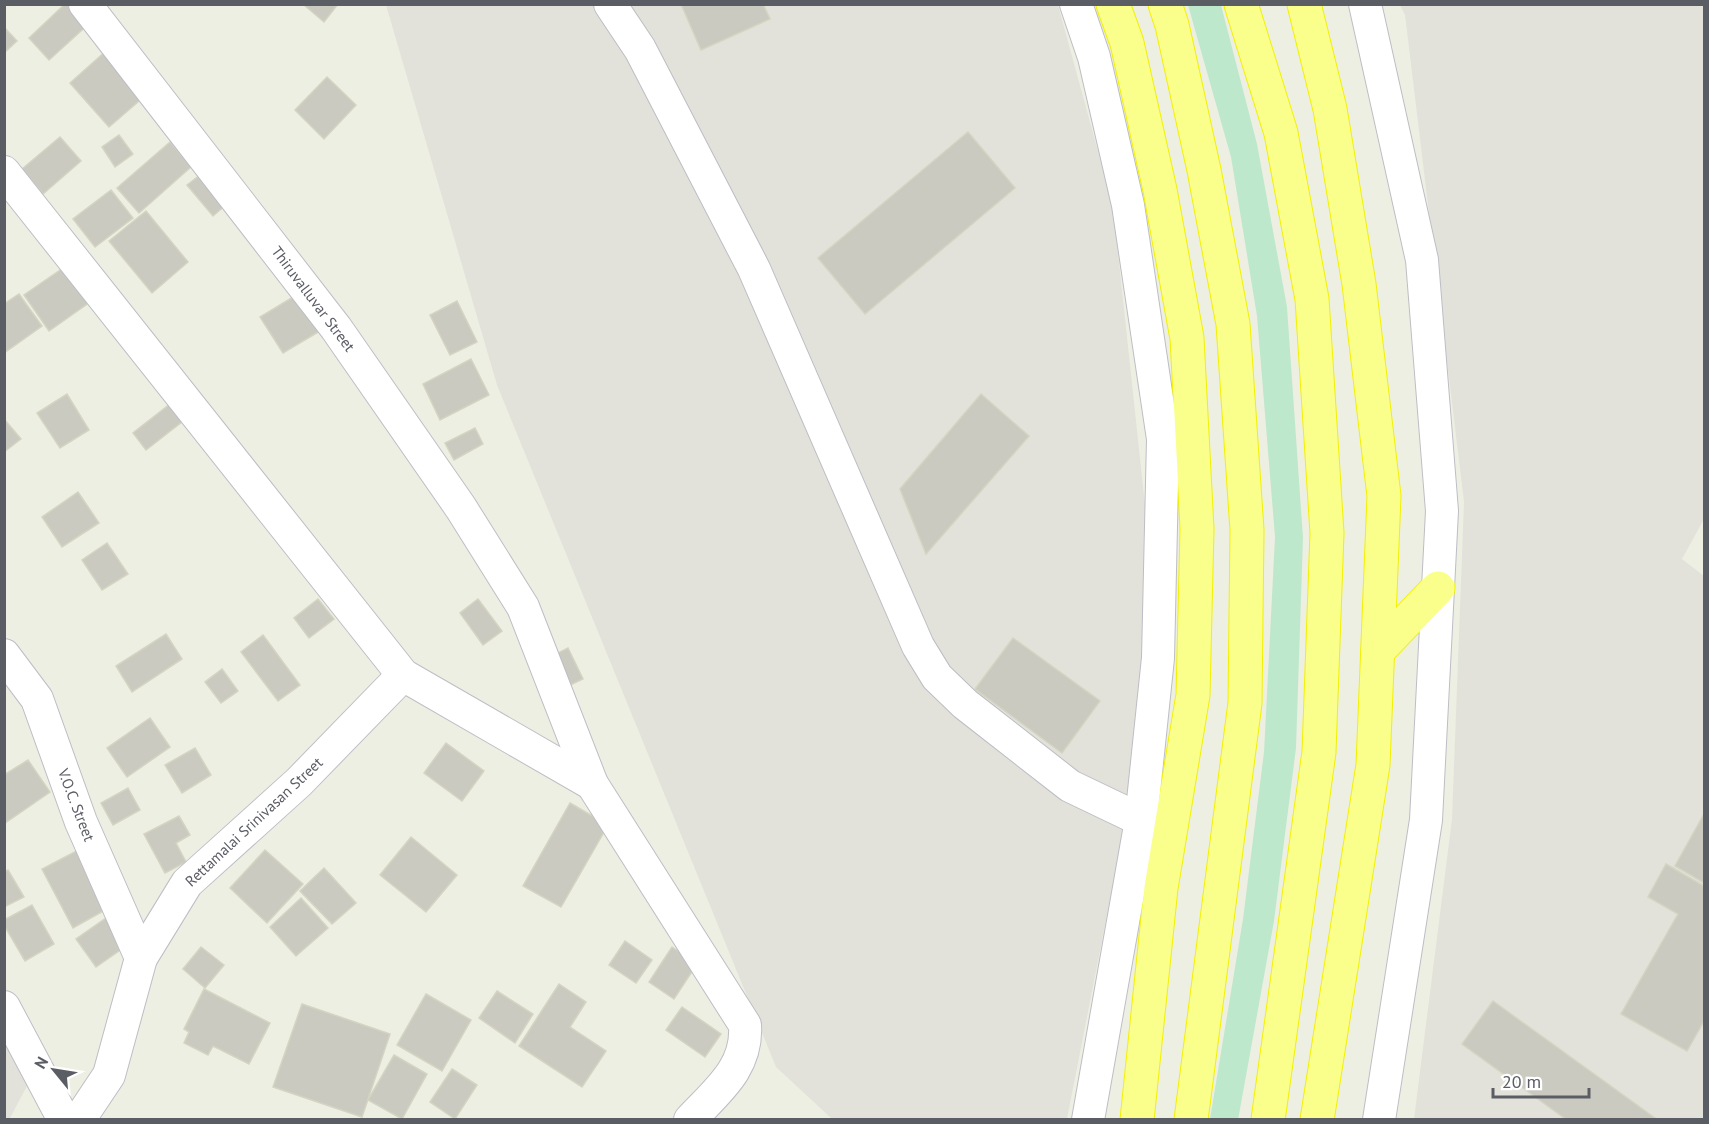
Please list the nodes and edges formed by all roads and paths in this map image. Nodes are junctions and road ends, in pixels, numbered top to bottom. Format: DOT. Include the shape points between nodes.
graph roads {
  1 [pos="85,4"];
  2 [pos="610,4"];
  3 [pos="1076,4"];
  4 [pos="1113,4"];
  5 [pos="1165,4"];
  6 [pos="1241,4"];
  7 [pos="1304,4"];
  8 [pos="1365,4"];
  9 [pos="4,172"];
  10 [pos="1438,588"];
  11 [pos="1378,651"];
  12 [pos="4,656"];
  13 [pos="404,675"];
  14 [pos="592,784"];
  15 [pos="1141,820"];
  16 [pos="141,958"];
  17 [pos="4,1007"];
  18 [pos="64,1119"];
  19 [pos="79,1119"];
  20 [pos="690,1119"];
  21 [pos="1088,1119"];
  22 [pos="1137,1119"];
  23 [pos="1191,1119"];
  24 [pos="1268,1119"];
  25 [pos="1317,1119"];
  26 [pos="1379,1119"];
  1 -- 14 [label="street, Thiruvalluvar Street" via="336,328 461,508 523,607"];
  2 -- 15 [label="street" via="640,49 754,269 918,646 937,676 965,704 1070,786"];
  3 -- 15 [label="street" via="1094,57 1128,205 1163,439 1158,658"];
  4 -- 22 [label="highway" via="1127,44 1150,145 1187,338 1197,530 1193,695 1161,888"];
  5 -- 23 [label="highway" via="1204,170 1233,324 1247,531 1245,703"];
  6 -- 24 [label="highway" via="1281,133 1312,299 1327,533 1319,752"];
  7 -- 11 [label="highway" via="1330,110 1361,296 1384,496"];
  8 -- 10 [label="street" via="1422,260 1443,511"];
  9 -- 13 [label="street"];
  10 -- 11 [label="highway"];
  10 -- 26 [label="street" via="1426,820"];
  11 -- 25 [label="highway" via="1373,765"];
  12 -- 16 [label="street, V.O.C. Street" via="37,699 81,822"];
  13 -- 14 [label="street"];
  13 -- 16 [label="street, Rettamalai Srinivasan Street" via="299,782 187,883"];
  14 -- 20 [label="street, Thiruvalluvar Street" via="745,1026 746,1040 735,1071"];
  15 -- 21 [label="street"];
  16 -- 19 [label="street, Rettamalai Srinivasan Street" via="109,1075"];
  17 -- 18 [label="street"];
}
